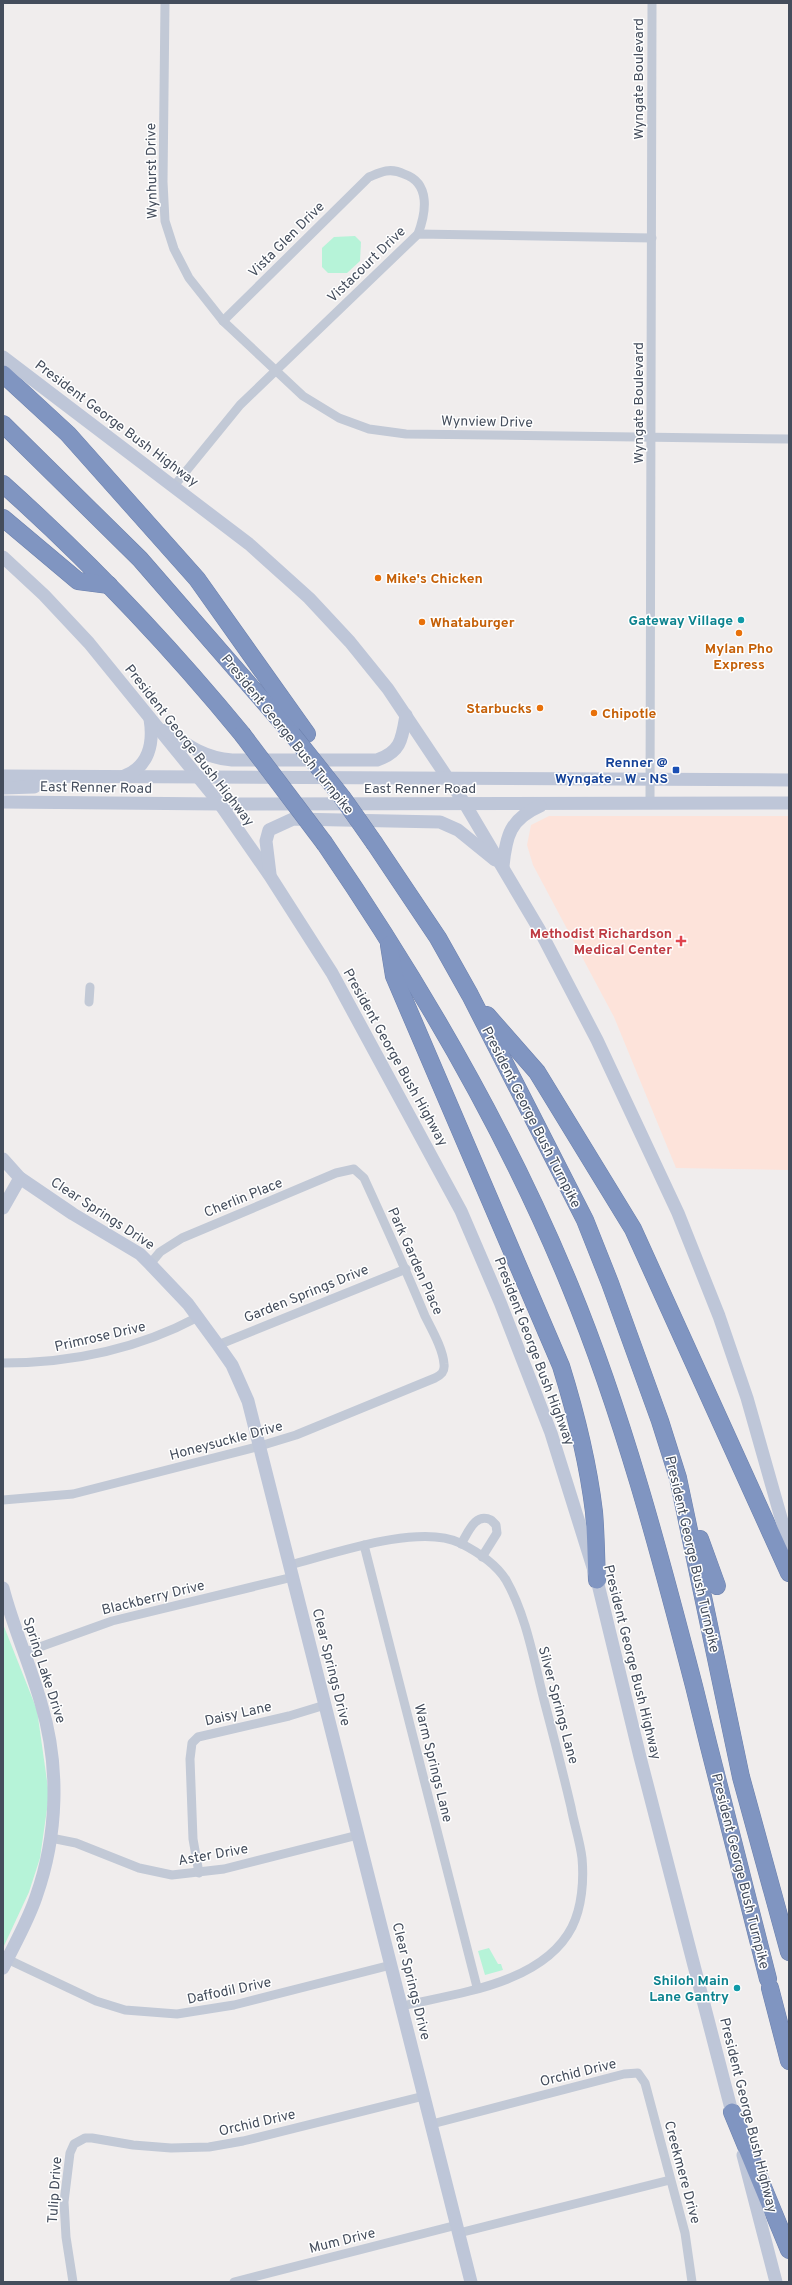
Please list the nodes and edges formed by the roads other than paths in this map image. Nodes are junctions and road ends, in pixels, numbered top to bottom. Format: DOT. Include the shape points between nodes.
graph roads {
  1 [pos="164,3"];
  2 [pos="652,3"];
  3 [pos="418,234"];
  4 [pos="652,238"];
  5 [pos="223,321"];
  6 [pos="3,357"];
  7 [pos="275,370"];
  8 [pos="3,374"];
  9 [pos="3,424"];
  10 [pos="652,438"];
  11 [pos="789,439"];
  12 [pos="3,484"];
  13 [pos="174,486"];
  14 [pos="3,518"];
  15 [pos="3,557"];
  16 [pos="109,585"];
  17 [pos="406,715"];
  18 [pos="150,719"];
  19 [pos="300,734"];
  20 [pos="3,776"];
  21 [pos="40,776"];
  22 [pos="122,777"];
  23 [pos="198,778"];
  24 [pos="447,779"];
  25 [pos="651,780"];
  26 [pos="789,780"];
  27 [pos="3,788"];
  28 [pos="3,802"];
  29 [pos="650,803"];
  30 [pos="789,803"];
  31 [pos="220,804"];
  32 [pos="465,804"];
  33 [pos="544,805"];
  34 [pos="503,866"];
  35 [pos="270,876"];
  36 [pos="387,936"];
  37 [pos="90,987"];
  38 [pos="470,995"];
  39 [pos="89,1002"];
  40 [pos="3,1159"];
  41 [pos="354,1169"];
  42 [pos="20,1178"];
  43 [pos="3,1208"];
  44 [pos="150,1264"];
  45 [pos="406,1269"];
  46 [pos="198,1317"];
  47 [pos="218,1345"];
  48 [pos="3,1363"];
  49 [pos="444,1369"];
  50 [pos="260,1446"];
  51 [pos="678,1478"];
  52 [pos="3,1500"];
  53 [pos="461,1544"];
  54 [pos="364,1545"];
  55 [pos="789,1546"];
  56 [pos="482,1557"];
  57 [pos="292,1571"];
  58 [pos="789,1573"];
  59 [pos="597,1580"];
  60 [pos="717,1586"];
  61 [pos="3,1588"];
  62 [pos="23,1653"];
  63 [pos="325,1705"];
  64 [pos="358,1835"];
  65 [pos="52,1838"];
  66 [pos="199,1873"];
  67 [pos="789,1952"];
  68 [pos="5,1964"];
  69 [pos="391,1965"];
  70 [pos="477,1987"];
  71 [pos="402,2006"];
  72 [pos="789,2061"];
  73 [pos="638,2073"];
  74 [pos="424,2096"];
  75 [pos="732,2112"];
  76 [pos="432,2124"];
  77 [pos="92,2138"];
  78 [pos="670,2180"];
  79 [pos="458,2229"];
  80 [pos="789,2250"];
  81 [pos="70,2282"];
  82 [pos="234,2282"];
  83 [pos="472,2282"];
  84 [pos="692,2282"];
  85 [pos="776,2282"];
  1 -- 5 [label="street, Wynhurst Drive" via="165,222 174,249 189,278"];
  2 -- 4 [label="street, Wyngate Boulevard"];
  3 -- 4 [label="street, Vistacourt Drive"];
  3 -- 5 [label="street, Vista Glen Drive" via="424,218 425,204 423,192 417,181 397,171 386,171 368,177"];
  3 -- 7 [label="street, Vistacourt Drive"];
  4 -- 10 [label="street, Wyngate Boulevard"];
  5 -- 7 [label="street, Wynview Drive"];
  6 -- 13 [label="main road, President George Bush Highway"];
  7 -- 10 [label="street, Wynview Drive" via="303,396 333,414 369,429 406,434"];
  7 -- 13 [label="street, Vistacourt Drive" via="240,405"];
  8 -- 19 [label="highway" via="68,434 197,578"];
  9 -- 19 [label="highway, President George Bush Turnpike" via="140,559"];
  10 -- 11 [label="street, Wynview Drive"];
  10 -- 25 [label="street, Wyngate Boulevard"];
  12 -- 16 [label="highway, President George Bush Turnpike"];
  13 -- 17 [label="main road, President George Bush Highway" via="249,544 309,598 350,642"];
  14 -- 16 [label="highway" via="78,581"];
  15 -- 18 [label="main road, President George Bush Highway" via="44,595 89,643"];
  16 -- 36 [label="highway, President George Bush Turnpike, bridge" via="183,664 242,734 325,844"];
  17 -- 18 [label="main road" via="396,750 377,760 215,759 179,740"];
  17 -- 24 [label="main road, President George Bush Highway"];
  18 -- 22 [label="main road" via="153,733 151,748 144,762 134,772"];
  18 -- 23 [label="main road, President George Bush Highway"];
  19 -- 38 [label="highway, President George Bush Turnpike, bridge" via="438,938"];
  20 -- 21 [label="main road, East Renner Road"];
  21 -- 22 [label="main road, East Renner Road"];
  21 -- 27 [label="main road" via="37,786 34,787"];
  22 -- 23 [label="main road, East Renner Road"];
  23 -- 24 [label="main road, East Renner Road"];
  23 -- 31 [label="main road, President George Bush Highway"];
  24 -- 25 [label="main road, East Renner Road"];
  24 -- 32 [label="main road, President George Bush Highway"];
  25 -- 26 [label="main road, East Renner Road"];
  25 -- 29 [label="street, Wyngate Boulevard"];
  28 -- 31 [label="main road, East Renner Road"];
  29 -- 30 [label="main road, East Renner Road"];
  29 -- 33 [label="main road, East Renner Road"];
  31 -- 32 [label="main road, East Renner Road"];
  31 -- 35 [label="main road, President George Bush Highway"];
  32 -- 33 [label="main road, East Renner Road"];
  32 -- 34 [label="main road, President George Bush Highway"];
  33 -- 34 [label="main road" via="528,811 518,819 505,843"];
  34 -- 35 [label="main road" via="458,830 440,822 293,819 269,830 266,840"];
  34 -- 55 [label="main road, President George Bush Highway" via="597,1040 678,1213 719,1316 747,1398"];
  35 -- 59 [label="main road, President George Bush Highway" via="332,973 461,1211 551,1433"];
  36 -- 59 [label="highway" via="394,976 561,1366 571,1396 594,1514"];
  36 -- 72 [label="highway, President George Bush Turnpike" via="451,1044 518,1173 558,1256 593,1347 660,1554"];
  37 -- 39 [label="street"];
  38 -- 51 [label="highway, President George Bush Turnpike" via="585,1220 658,1414"];
  38 -- 58 [label="highway" via="537,1072 633,1229"];
  40 -- 42 [label="main road, Clear Springs Drive"];
  41 -- 44 [label="street, Cherlin Place" via="336,1173 196,1231 160,1252"];
  41 -- 45 [label="street, Park Garden Place" via="364,1178"];
  42 -- 43 [label="main road"];
  42 -- 44 [label="main road, Clear Springs Drive" via="73,1214 140,1254"];
  44 -- 46 [label="main road, Clear Springs Drive"];
  45 -- 47 [label="street, Garden Springs Drive"];
  45 -- 49 [label="street, Park Garden Place" via="439,1347"];
  46 -- 47 [label="main road, Clear Springs Drive"];
  46 -- 48 [label="street, Primrose Drive" via="141,1343 76,1358 36,1363"];
  47 -- 50 [label="main road, Clear Springs Drive" via="232,1365 248,1401"];
  49 -- 50 [label="street, Honeysuckle Drive" via="442,1374 435,1378 296,1435"];
  50 -- 52 [label="street, Honeysuckle Drive" via="73,1494"];
  50 -- 57 [label="main road, Clear Springs Drive"];
  51 -- 60 [label="highway"];
  51 -- 67 [label="highway, President George Bush Turnpike" via="741,1777"];
  53 -- 54 [label="street, Silver Springs Lane" via="435,1536 414,1536"];
  53 -- 56 [label="street, Silver Springs Lane"];
  53 -- 56 [label="street" via="474,1522 481,1518 491,1520 496,1525 498,1533"];
  54 -- 57 [label="street, Silver Springs Lane"];
  54 -- 70 [label="street, Warm Springs Lane"];
  56 -- 70 [label="street, Silver Springs Lane" via="504,1578 519,1606 558,1755 582,1856 583,1873 581,1895 572,1928 558,1947 530,1971 504,1981"];
  57 -- 62 [label="street, Blackberry Drive" via="112,1621"];
  57 -- 63 [label="main road, Clear Springs Drive"];
  59 -- 75 [label="main road, President George Bush Highway"];
  61 -- 62 [label="main road, Spring Lake Drive"];
  62 -- 65 [label="main road, Spring Lake Drive" via="41,1702 49,1734 54,1775"];
  63 -- 64 [label="main road, Clear Springs Drive"];
  63 -- 66 [label="street, Daisy Lane" via="198,1737 192,1744 190,1759 193,1838"];
  64 -- 66 [label="street, Aster Drive"];
  64 -- 69 [label="main road, Clear Springs Drive"];
  65 -- 66 [label="street, Aster Drive" via="76,1843 158,1874"];
  65 -- 68 [label="main road, Spring Lake Drive" via="36,1899"];
  68 -- 69 [label="street, Daffodil Drive" via="125,2010 176,2014 234,2005"];
  69 -- 71 [label="main road, Clear Springs Drive"];
  70 -- 71 [label="street, Silver Springs Lane"];
  71 -- 74 [label="main road, Clear Springs Drive"];
  73 -- 76 [label="street, Orchid Drive" via="624,2074"];
  73 -- 78 [label="street, Creekmere Drive" via="645,2083"];
  74 -- 76 [label="main road, Clear Springs Drive"];
  74 -- 77 [label="street, Orchid Drive" via="244,2141 209,2147 171,2148"];
  75 -- 80 [label="highway"];
  75 -- 85 [label="main road, President George Bush Highway"];
  76 -- 79 [label="main road, Clear Springs Drive"];
  77 -- 81 [label="street, Tulip Drive" via="85,2138 74,2144 70,2153 64,2202"];
  78 -- 79 [label="street, Mum Drive"];
  78 -- 84 [label="street, Creekmere Drive" via="685,2233"];
  79 -- 82 [label="street, Mum Drive"];
  79 -- 83 [label="main road, Clear Springs Drive"];
}
